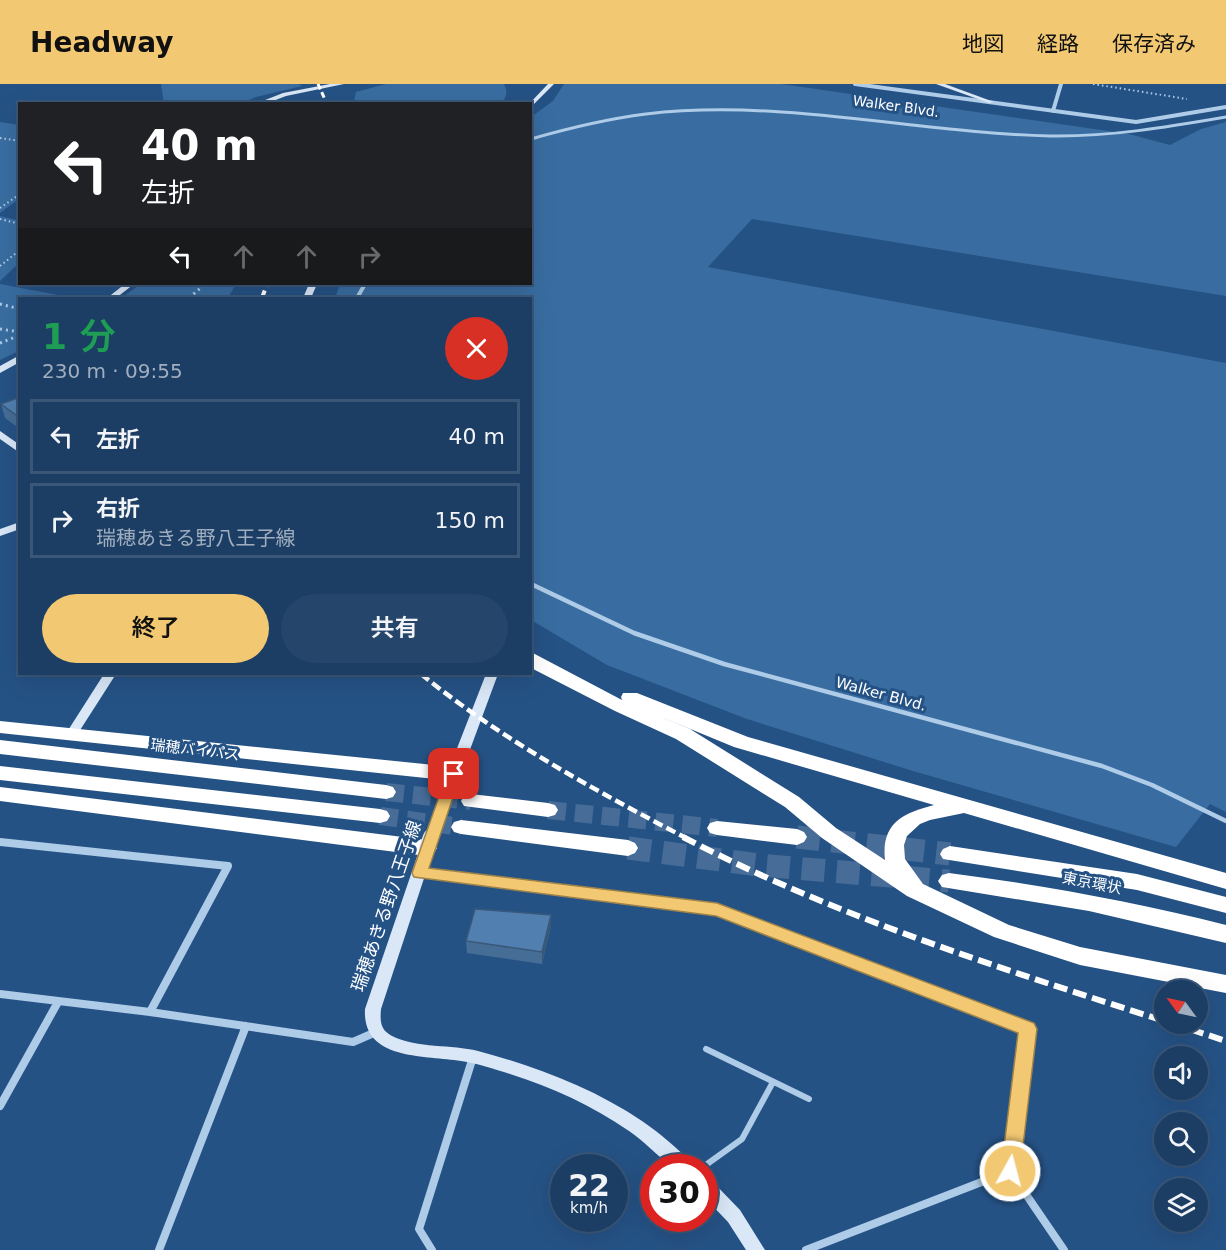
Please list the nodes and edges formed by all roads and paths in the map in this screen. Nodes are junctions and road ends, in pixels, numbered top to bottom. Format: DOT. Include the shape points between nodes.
graph roads {
  1 [pos="341,84"];
  2 [pos="551,84"];
  3 [pos="855,84"];
  4 [pos="939,84"];
  5 [pos="1061,84"];
  6 [pos="1093,84"];
  7 [pos="1193,100"];
  8 [pos="263,102"];
  9 [pos="991,102"];
  10 [pos="532,104"];
  11 [pos="1226,108"];
  12 [pos="1053,111"];
  13 [pos="870,115"];
  14 [pos="1226,117"];
  15 [pos="557,127"];
  16 [pos="0,138"];
  17 [pos="532,139"];
  18 [pos="18,141"];
  19 [pos="18,195"];
  20 [pos="0,208"];
  21 [pos="0,219"];
  22 [pos="18,224"];
  23 [pos="18,252"];
  24 [pos="0,266"];
  25 [pos="129,285"];
  26 [pos="204,285"];
  27 [pos="197,293"];
  28 [pos="112,297"];
  29 [pos="191,297"];
  30 [pos="196,297"];
  31 [pos="0,304"];
  32 [pos="18,308"];
  33 [pos="18,327"];
  34 [pos="0,329"];
  35 [pos="13,331"];
  36 [pos="18,333"];
  37 [pos="18,335"];
  38 [pos="0,343"];
  39 [pos="18,358"];
  40 [pos="0,364"];
  41 [pos="0,370"];
  42 [pos="0,434"];
  43 [pos="18,448"];
  44 [pos="18,526"];
  45 [pos="0,533"];
  46 [pos="532,585"];
  47 [pos="532,650"];
  48 [pos="532,659"];
  49 [pos="109,675"];
  50 [pos="492,675"];
  51 [pos="0,727"];
  52 [pos="71,735"];
  53 [pos="0,747"];
  54 [pos="0,773"];
  55 [pos="454,774"];
  56 [pos="386,792"];
  57 [pos="0,794"];
  58 [pos="471,801"];
  59 [pos="964,806"];
  60 [pos="548,810"];
  61 [pos="380,816"];
  62 [pos="1226,821"];
  63 [pos="461,827"];
  64 [pos="717,828"];
  65 [pos="797,837"];
  66 [pos="0,842"];
  67 [pos="427,848"];
  68 [pos="628,848"];
  69 [pos="950,854"];
  70 [pos="420,873"];
  71 [pos="949,881"];
  72 [pos="1226,881"];
  73 [pos="915,890"];
  74 [pos="1226,905"];
  75 [pos="1226,934"];
  76 [pos="1226,984"];
  77 [pos="0,994"];
  78 [pos="58,1002"];
  79 [pos="150,1012"];
  80 [pos="246,1026"];
  81 [pos="376,1032"];
  82 [pos="706,1049"];
  83 [pos="473,1056"];
  84 [pos="773,1082"];
  85 [pos="810,1099"];
  86 [pos="0,1106"];
  87 [pos="670,1154"];
  88 [pos="718,1156"];
  89 [pos="1010,1171"];
  90 [pos="718,1199"];
  91 [pos="159,1250"];
  92 [pos="432,1250"];
  93 [pos="756,1250"];
  94 [pos="806,1250"];
  95 [pos="1064,1250"];
  1 -- 8 [label="main road"];
  2 -- 10 [label="main road"];
  3 -- 9 [label="street"];
  4 -- 9 [label="main road"];
  5 -- 12 [label="street"];
  6 -- 7 [label="path"];
  9 -- 12 [label="street"];
  11 -- 12 [label="street" via="1136,122"];
  13 -- 14 [label="lane, Walker Blvd." via="992,132 1065,136 1130,132"];
  15 -- 17 [label="lane"];
  16 -- 18 [label="path"];
  19 -- 20 [label="path"];
  21 -- 22 [label="path"];
  23 -- 24 [label="path"];
  25 -- 28 [label="main road"];
  26 -- 27 [label="path"];
  27 -- 29 [label="path"];
  27 -- 30 [label="path"];
  31 -- 32 [label="path"];
  33 -- 35 [label="path"];
  34 -- 35 [label="path"];
  35 -- 36 [label="path"];
  37 -- 38 [label="path"];
  39 -- 40 [label="main road"];
  39 -- 41 [label="main road"];
  42 -- 43 [label="main road"];
  44 -- 45 [label="main road"];
  46 -- 62 [label="lane, Walker Blvd." via="645,637 724,664 1102,766"];
  47 -- 59 [label="highway" via="600,684 741,742"];
  48 -- 73 [label="highway" via="622,707 683,734 792,802 829,833"];
  49 -- 52 [label="main road"];
  50 -- 55 [label="main road, 瑞穂あきる野八王子線"];
  51 -- 52 [label="highway"];
  52 -- 55 [label="highway"];
  53 -- 56 [label="highway, 瑞穂バイパス"];
  54 -- 61 [label="highway"];
  55 -- 67 [label="main road, 瑞穂あきる野八王子線, bridge"];
  57 -- 67 [label="highway"];
  58 -- 60 [label="highway"];
  59 -- 72 [label="highway"];
  59 -- 73 [label="highway" via="917,817 896,835 896,860"];
  63 -- 68 [label="highway"];
  64 -- 65 [label="highway"];
  66 -- 79 [label="street" via="228,866"];
  67 -- 70 [label="main road, 瑞穂あきる野八王子線"];
  69 -- 74 [label="highway, 東京環状" via="1137,882"];
  70 -- 81 [label="main road, 瑞穂あきる野八王子線" via="373,1009 371,1022"];
  70 -- 89 [label="street" via="717,910 1028,1029"];
  71 -- 75 [label="highway, 東京環状" via="1185,922"];
  73 -- 76 [label="highway" via="1002,932 1080,956"];
  77 -- 78 [label="street"];
  78 -- 79 [label="street"];
  78 -- 86 [label="street"];
  79 -- 80 [label="street"];
  80 -- 81 [label="street" via="353,1042"];
  80 -- 91 [label="street"];
  81 -- 83 [label="main road" via="398,1044"];
  82 -- 84 [label="lane"];
  83 -- 87 [label="main road" via="544,1077 582,1094 629,1121"];
  83 -- 92 [label="street" via="419,1229"];
  84 -- 85 [label="lane"];
  84 -- 88 [label="lane" via="742,1139"];
  89 -- 94 [label="street"];
  89 -- 95 [label="street"];
  90 -- 93 [label="main road"];
}
